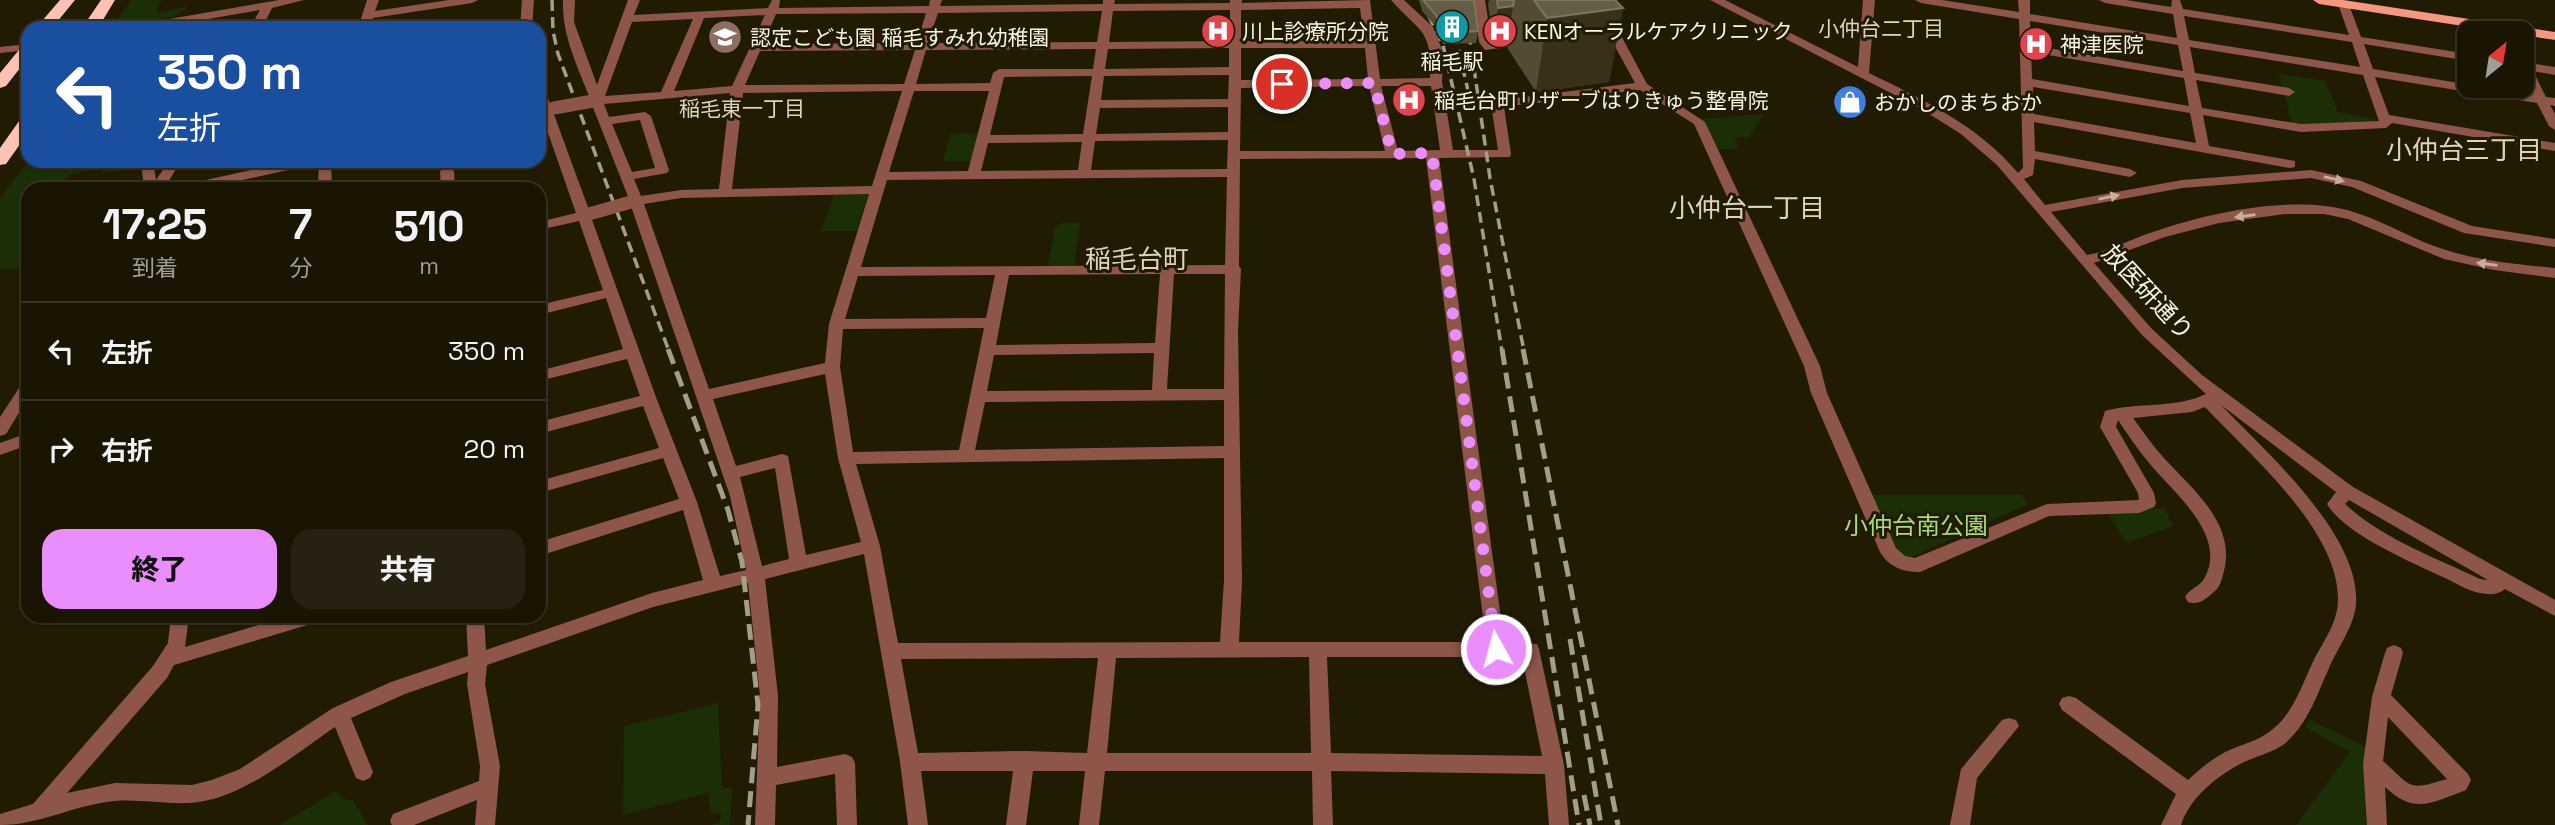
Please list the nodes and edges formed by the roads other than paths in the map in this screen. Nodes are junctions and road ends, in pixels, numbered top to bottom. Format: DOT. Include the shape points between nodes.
graph roads {
  1 [pos="68,0"];
  2 [pos="108,0"];
  3 [pos="298,0"];
  4 [pos="373,0"];
  5 [pos="472,0"];
  6 [pos="528,0"];
  7 [pos="569,0"];
  8 [pos="634,0"];
  9 [pos="1397,0"];
  10 [pos="1479,0"];
  11 [pos="1605,0"];
  12 [pos="1716,0"];
  13 [pos="1870,0"];
  14 [pos="1921,0"];
  15 [pos="2024,0"];
  16 [pos="2105,0"];
  17 [pos="2319,0"];
  18 [pos="2338,2"];
  19 [pos="1235,3"];
  20 [pos="1364,3"];
  21 [pos="935,4"];
  22 [pos="1108,4"];
  23 [pos="268,5"];
  24 [pos="775,5"];
  25 [pos="2177,6"];
  26 [pos="369,15"];
  27 [pos="701,15"];
  28 [pos="2024,17"];
  29 [pos="627,19"];
  30 [pos="50,21"];
  31 [pos="94,21"];
  32 [pos="181,21"];
  33 [pos="260,21"];
  34 [pos="367,21"];
  35 [pos="526,21"];
  36 [pos="2457,23"];
  37 [pos="1611,28"];
  38 [pos="1598,30"];
  39 [pos="2534,34"];
  40 [pos="2555,36"];
  41 [pos="1543,38"];
  42 [pos="2358,40"];
  43 [pos="2184,42"];
  44 [pos="1235,43"];
  45 [pos="21,44"];
  46 [pos="1371,44"];
  47 [pos="1101,45"];
  48 [pos="0,46"];
  49 [pos="922,46"];
  50 [pos="755,48"];
  51 [pos="2026,48"];
  52 [pos="21,54"];
  53 [pos="2457,55"];
  54 [pos="2534,66"];
  55 [pos="2555,71"];
  56 [pos="1098,72"];
  57 [pos="2369,72"];
  58 [pos="1863,74"];
  59 [pos="2190,75"];
  60 [pos="1235,77"];
  61 [pos="2534,80"];
  62 [pos="1436,82"];
  63 [pos="2028,82"];
  64 [pos="0,83"];
  65 [pos="1374,83"];
  66 [pos="1642,86"];
  67 [pos="996,87"];
  68 [pos="908,88"];
  69 [pos="737,89"];
  70 [pos="2289,92"];
  71 [pos="666,94"];
  72 [pos="595,101"];
  73 [pos="2549,101"];
  74 [pos="1235,103"];
  75 [pos="1094,104"];
  76 [pos="546,110"];
  77 [pos="2196,110"];
  78 [pos="2028,117"];
  79 [pos="2384,118"];
  80 [pos="604,121"];
  81 [pos="2555,126"];
  82 [pos="21,131"];
  83 [pos="1234,136"];
  84 [pos="1089,138"];
  85 [pos="984,139"];
  86 [pos="2555,147"];
  87 [pos="2203,148"];
  88 [pos="1439,153"];
  89 [pos="1392,154"];
  90 [pos="2029,154"];
  91 [pos="1234,155"];
  92 [pos="0,160"];
  93 [pos="2290,164"];
  94 [pos="279,168"];
  95 [pos="447,171"];
  96 [pos="1234,173"];
  97 [pos="2130,173"];
  98 [pos="1084,174"];
  99 [pos="974,175"];
  100 [pos="626,177"];
  101 [pos="2015,177"];
  102 [pos="215,182"];
  103 [pos="448,182"];
  104 [pos="880,183"];
  105 [pos="726,194"];
  106 [pos="634,201"];
  107 [pos="2042,210"];
  108 [pos="586,214"];
  109 [pos="546,224"];
  110 [pos="2555,243"];
  111 [pos="2084,260"];
  112 [pos="1234,269"];
  113 [pos="1167,270"];
  114 [pos="852,272"];
  115 [pos="1003,272"];
  116 [pos="2555,273"];
  117 [pos="612,292"];
  118 [pos="546,308"];
  119 [pos="992,323"];
  120 [pos="836,324"];
  121 [pos="1162,348"];
  122 [pos="986,350"];
  123 [pos="634,352"];
  124 [pos="832,367"];
  125 [pos="546,374"];
  126 [pos="1159,394"];
  127 [pos="1231,394"];
  128 [pos="704,396"];
  129 [pos="21,397"];
  130 [pos="977,397"];
  131 [pos="2213,397"];
  132 [pos="649,399"];
  133 [pos="2120,412"];
  134 [pos="546,426"];
  135 [pos="0,430"];
  136 [pos="21,442"];
  137 [pos="0,449"];
  138 [pos="669,451"];
  139 [pos="1231,452"];
  140 [pos="966,456"];
  141 [pos="846,458"];
  142 [pos="730,473"];
  143 [pos="546,485"];
  144 [pos="689,502"];
  145 [pos="871,546"];
  146 [pos="546,547"];
  147 [pos="799,565"];
  148 [pos="756,576"];
  149 [pos="713,585"];
  150 [pos="2194,597"];
  151 [pos="2555,609"];
  152 [pos="179,623"];
  153 [pos="290,623"];
  154 [pos="475,623"];
  155 [pos="1229,649"];
  156 [pos="1318,649"];
  157 [pos="1496,649"];
  158 [pos="1108,650"];
  159 [pos="888,651"];
  160 [pos="2394,653"];
  161 [pos="169,659"];
  162 [pos="478,661"];
  163 [pos="2381,697"];
  164 [pos="2069,704"];
  165 [pos="340,715"];
  166 [pos="2010,726"];
  167 [pos="1024,760"];
  168 [pos="1096,761"];
  169 [pos="910,762"];
  170 [pos="1322,762"];
  171 [pos="2373,764"];
  172 [pos="1554,765"];
  173 [pos="363,772"];
  174 [pos="767,778"];
  175 [pos="488,786"];
  176 [pos="2190,792"];
  177 [pos="33,819"];
  178 [pos="400,821"];
  179 [pos="0,823"];
  180 [pos="485,825"];
  181 [pos="765,825"];
  182 [pos="847,825"];
  183 [pos="918,825"];
  184 [pos="1016,825"];
  185 [pos="1090,825"];
  186 [pos="1323,825"];
  187 [pos="1559,825"];
  188 [pos="1960,825"];
  189 [pos="2171,825"];
  190 [pos="2377,825"];
  1 -- 30 [label="highway"];
  2 -- 31 [label="highway"];
  3 -- 23 [label="street"];
  4 -- 26 [label="street"];
  5 -- 26 [label="street"];
  6 -- 35 [label="street"];
  7 -- 72 [label="street" via="568,22"];
  8 -- 29 [label="street"];
  9 -- 62 [label="street" via="1429,29 1437,52"];
  10 -- 41 [label="street" via="1489,48"];
  11 -- 37 [label="street"];
  12 -- 58 [label="street, 放医研通り"];
  13 -- 58 [label="street"];
  14 -- 28 [label="street"];
  15 -- 28 [label="street"];
  16 -- 25 [label="street"];
  17 -- 18 [label="main road"];
  18 -- 36 [label="main road"];
  18 -- 42 [label="street"];
  19 -- 20 [label="street"];
  19 -- 22 [label="street"];
  19 -- 44 [label="street"];
  20 -- 46 [label="street"];
  21 -- 22 [label="street"];
  21 -- 24 [label="street"];
  21 -- 49 [label="street"];
  22 -- 47 [label="street"];
  23 -- 32 [label="street"];
  23 -- 33 [label="street"];
  24 -- 27 [label="street"];
  24 -- 50 [label="street"];
  25 -- 42 [label="street"];
  25 -- 43 [label="street"];
  26 -- 34 [label="street"];
  27 -- 29 [label="street"];
  27 -- 71 [label="street"];
  28 -- 43 [label="street"];
  28 -- 51 [label="street"];
  29 -- 72 [label="street"];
  37 -- 38 [label="street"];
  37 -- 66 [label="street"];
  39 -- 40 [label="main road"];
  42 -- 53 [label="street"];
  42 -- 57 [label="street"];
  43 -- 57 [label="street"];
  43 -- 59 [label="street"];
  44 -- 46 [label="street"];
  44 -- 47 [label="street"];
  44 -- 60 [label="street"];
  45 -- 48 [label="street"];
  46 -- 65 [label="street"];
  47 -- 49 [label="street"];
  47 -- 56 [label="street"];
  49 -- 50 [label="street"];
  49 -- 68 [label="street"];
  50 -- 69 [label="street"];
  51 -- 59 [label="street"];
  51 -- 63 [label="street"];
  52 -- 64 [label="highway"];
  54 -- 55 [label="street"];
  56 -- 60 [label="street"];
  56 -- 67 [label="street" via="999,73"];
  56 -- 75 [label="street"];
  57 -- 73 [label="street"];
  57 -- 79 [label="street"];
  58 -- 101 [label="street, 放医研通り" via="1965,131"];
  59 -- 70 [label="street"];
  59 -- 77 [label="street"];
  60 -- 65 [label="street"];
  60 -- 74 [label="street"];
  61 -- 73 [label="street"];
  62 -- 65 [label="street"];
  62 -- 88 [label="street"];
  63 -- 77 [label="street"];
  63 -- 78 [label="street"];
  65 -- 89 [label="street"];
  66 -- 88 [label="street" via="1497,104 1505,154"];
  66 -- 133 [label="street" via="1699,122 1895,559 1907,566 1920,565 2047,510 2139,508 2148,503 2108,427 2111,415"];
  67 -- 68 [label="street"];
  67 -- 85 [label="street"];
  68 -- 69 [label="street"];
  68 -- 104 [label="street"];
  69 -- 71 [label="street"];
  69 -- 105 [label="street"];
  71 -- 72 [label="street"];
  72 -- 76 [label="street, bridge"];
  72 -- 80 [label="street"];
  73 -- 81 [label="street"];
  74 -- 75 [label="street"];
  74 -- 83 [label="street"];
  75 -- 84 [label="street"];
  76 -- 108 [label="street"];
  77 -- 79 [label="street" via="2301,128 2386,124"];
  77 -- 87 [label="street"];
  78 -- 87 [label="street"];
  78 -- 90 [label="street"];
  79 -- 86 [label="street"];
  80 -- 100 [label="street"];
  80 -- 100 [label="street" via="645,116 662,170"];
  82 -- 92 [label="highway"];
  83 -- 84 [label="street"];
  83 -- 91 [label="street"];
  84 -- 85 [label="street"];
  84 -- 98 [label="street"];
  85 -- 99 [label="street"];
  87 -- 93 [label="street"];
  88 -- 89 [label="street"];
  88 -- 157 [label="street"];
  89 -- 91 [label="street"];
  90 -- 97 [label="street"];
  90 -- 101 [label="street" via="2026,176"];
  91 -- 96 [label="street"];
  94 -- 102 [label="street"];
  95 -- 103 [label="street"];
  96 -- 98 [label="street"];
  96 -- 112 [label="street"];
  98 -- 99 [label="street"];
  99 -- 104 [label="street"];
  100 -- 106 [label="street"];
  101 -- 107 [label="street, 放医研通り"];
  104 -- 105 [label="street"];
  104 -- 114 [label="street"];
  105 -- 106 [label="street"];
  106 -- 108 [label="street, bridge"];
  106 -- 128 [label="street"];
  107 -- 110 [label="street, one-way" via="2182,184 2311,174 2356,184 2469,230"];
  107 -- 111 [label="street, 放医研通り"];
  108 -- 109 [label="street"];
  108 -- 117 [label="street"];
  116 -- 111 [label="street, one-way" via="2459,258 2363,220 2327,210 2296,209 2160,233 2104,257"];
  111 -- 131 [label="street, 放医研通り"];
  112 -- 113 [label="street"];
  112 -- 127 [label="street"];
  113 -- 115 [label="street"];
  113 -- 121 [label="street"];
  114 -- 115 [label="street"];
  114 -- 120 [label="street"];
  115 -- 119 [label="street"];
  117 -- 118 [label="street"];
  117 -- 123 [label="street"];
  119 -- 120 [label="street"];
  119 -- 122 [label="street"];
  120 -- 124 [label="street"];
  121 -- 122 [label="street"];
  121 -- 126 [label="street"];
  122 -- 130 [label="street"];
  123 -- 125 [label="street"];
  123 -- 132 [label="street"];
  124 -- 128 [label="street"];
  124 -- 141 [label="street"];
  126 -- 127 [label="street"];
  126 -- 130 [label="street"];
  127 -- 139 [label="street"];
  128 -- 142 [label="street"];
  129 -- 135 [label="street"];
  130 -- 140 [label="street"];
  131 -- 133 [label="street" via="2192,406"];
  131 -- 151 [label="street, 放医研通り" via="2347,491 2334,504 2345,516 2479,586 2496,587 2505,579"];
  131 -- 176 [label="street" via="2319,523 2346,583 2347,600 2343,624 2286,730 2209,774"];
  132 -- 134 [label="street"];
  132 -- 138 [label="street"];
  133 -- 150 [label="street" via="2209,521 2219,555 2212,583"];
  136 -- 137 [label="street"];
  138 -- 143 [label="street"];
  138 -- 144 [label="street"];
  139 -- 140 [label="street"];
  139 -- 155 [label="street"];
  140 -- 141 [label="street"];
  141 -- 145 [label="street"];
  142 -- 147 [label="street" via="782,460"];
  142 -- 148 [label="street"];
  144 -- 146 [label="street"];
  144 -- 149 [label="street"];
  145 -- 147 [label="street"];
  145 -- 159 [label="street"];
  147 -- 148 [label="street"];
  148 -- 149 [label="street"];
  148 -- 174 [label="street" via="769,696"];
  149 -- 162 [label="street" via="652,600"];
  152 -- 161 [label="street" via="177,645"];
  153 -- 161 [label="street"];
  154 -- 162 [label="street"];
  155 -- 156 [label="street"];
  155 -- 158 [label="street"];
  156 -- 157 [label="street"];
  156 -- 170 [label="street"];
  157 -- 172 [label="street" via="1530,649"];
  158 -- 159 [label="street"];
  158 -- 168 [label="street"];
  159 -- 169 [label="street"];
  160 -- 163 [label="street"];
  161 -- 177 [label="street"];
  162 -- 165 [label="street" via="398,688"];
  162 -- 175 [label="street" via="476,684 490,766"];
  163 -- 171 [label="street"];
  163 -- 171 [label="street" via="2461,780 2418,797 2405,793"];
  164 -- 176 [label="street"];
  165 -- 173 [label="street"];
  165 -- 177 [label="street" via="247,775 213,789 192,794 115,793 73,800"];
  166 -- 188 [label="street" via="1968,775"];
  167 -- 168 [label="street"];
  167 -- 169 [label="street"];
  167 -- 184 [label="street"];
  168 -- 170 [label="street"];
  168 -- 185 [label="street"];
  169 -- 183 [label="street"];
  170 -- 172 [label="street"];
  170 -- 186 [label="street"];
  171 -- 190 [label="street"];
  172 -- 187 [label="street"];
  174 -- 181 [label="street"];
  174 -- 182 [label="street" via="845,762"];
  175 -- 178 [label="street"];
  175 -- 180 [label="street"];
  176 -- 189 [label="street"];
  177 -- 179 [label="street"];
}
